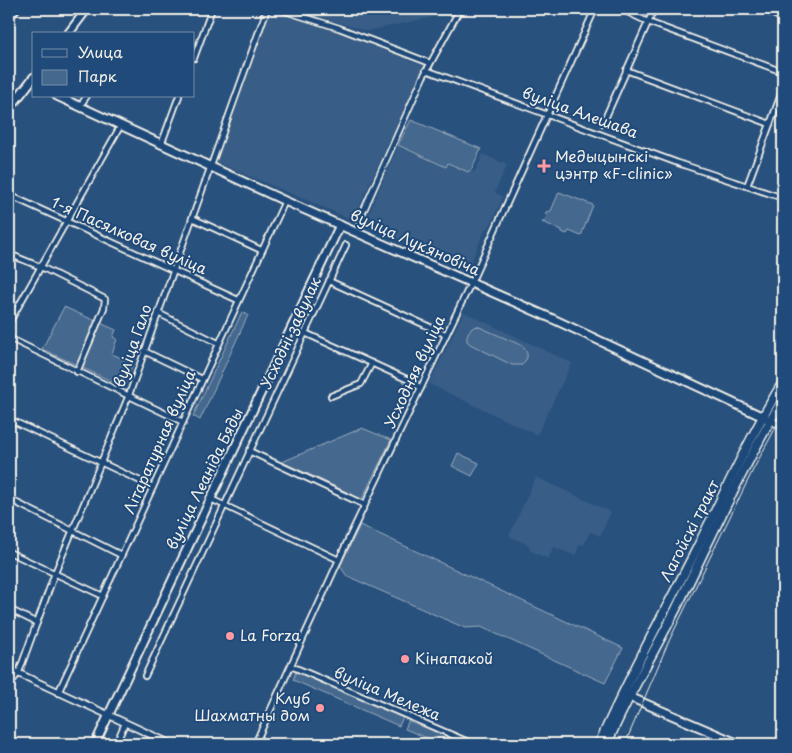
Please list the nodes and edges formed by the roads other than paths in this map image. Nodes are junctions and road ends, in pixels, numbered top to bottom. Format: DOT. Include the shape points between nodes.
graph roads {
  1 [pos="17,9"];
  2 [pos="87,9"];
  3 [pos="212,9"];
  4 [pos="267,9"];
  5 [pos="279,9"];
  6 [pos="460,9"];
  7 [pos="595,9"];
  8 [pos="620,9"];
  9 [pos="654,9"];
  10 [pos="763,9"];
  11 [pos="9,19"];
  12 [pos="783,19"];
  13 [pos="648,22"];
  14 [pos="70,32"];
  15 [pos="195,55"];
  16 [pos="430,63"];
  17 [pos="426,70"];
  18 [pos="626,70"];
  19 [pos="783,72"];
  20 [pos="32,82"];
  21 [pos="783,89"];
  22 [pos="61,98"];
  23 [pos="86,98"];
  24 [pos="179,98"];
  25 [pos="80,107"];
  26 [pos="9,109"];
  27 [pos="547,114"];
  28 [pos="603,122"];
  29 [pos="770,124"];
  30 [pos="121,125"];
  31 [pos="161,144"];
  32 [pos="210,166"];
  33 [pos="747,186"];
  34 [pos="9,195"];
  35 [pos="783,198"];
  36 [pos="284,201"];
  37 [pos="192,218"];
  38 [pos="359,221"];
  39 [pos="66,222"];
  40 [pos="340,225"];
  41 [pos="346,245"];
  42 [pos="262,250"];
  43 [pos="9,254"];
  44 [pos="41,267"];
  45 [pos="173,269"];
  46 [pos="329,281"];
  47 [pos="471,283"];
  48 [pos="238,300"];
  49 [pos="158,313"];
  50 [pos="9,323"];
  51 [pos="305,332"];
  52 [pos="445,334"];
  53 [pos="9,338"];
  54 [pos="218,343"];
  55 [pos="144,351"];
  56 [pos="372,363"];
  57 [pos="77,372"];
  58 [pos="202,379"];
  59 [pos="783,382"];
  60 [pos="421,388"];
  61 [pos="129,395"];
  62 [pos="332,396"];
  63 [pos="783,399"];
  64 [pos="762,417"];
  65 [pos="9,420"];
  66 [pos="770,420"];
  67 [pos="183,422"];
  68 [pos="783,427"];
  69 [pos="249,451"];
  70 [pos="101,463"];
  71 [pos="153,487"];
  72 [pos="9,499"];
  73 [pos="211,499"];
  74 [pos="365,505"];
  75 [pos="225,506"];
  76 [pos="73,530"];
  77 [pos="9,552"];
  78 [pos="121,555"];
  79 [pos="339,560"];
  80 [pos="56,573"];
  81 [pos="103,596"];
  82 [pos="9,609"];
  83 [pos="37,622"];
  84 [pos="291,666"];
  85 [pos="9,669"];
  86 [pos="18,674"];
  87 [pos="145,676"];
  88 [pos="9,686"];
  89 [pos="58,693"];
  90 [pos="626,695"];
  91 [pos="108,716"];
  92 [pos="125,723"];
  93 [pos="95,744"];
  94 [pos="116,744"];
  95 [pos="171,744"];
  96 [pos="255,744"];
  97 [pos="473,744"];
  98 [pos="599,744"];
  99 [pos="607,744"];
  100 [pos="739,744"];
  1 -- 11 [label="street"];
  2 -- 14 [label="main road"];
  3 -- 15 [label="street"];
  4 -- 32 [label="street, вуліца Гало"];
  5 -- 16 [label="street"];
  6 -- 16 [label="street"];
  7 -- 27 [label="street, Усходняя вуліца"];
  8 -- 13 [label="street"];
  9 -- 13 [label="street"];
  10 -- 12 [label="street"];
  13 -- 18 [label="street"];
  13 -- 19 [label="street"];
  16 -- 17 [label="street"];
  17 -- 27 [label="street, вуліца Алешава"];
  17 -- 38 [label="street"];
  18 -- 28 [label="street"];
  18 -- 29 [label="street"];
  20 -- 26 [label="main road"];
  21 -- 29 [label="street"];
  22 -- 25 [label="main road, вуліца Лукʼяновіча"];
  23 -- 25 [label="street"];
  24 -- 31 [label="street"];
  25 -- 30 [label="main road, вуліца Лукʼяновіча"];
  27 -- 33 [label="street, вуліца Алешава"];
  27 -- 47 [label="street, Усходняя вуліца"];
  29 -- 33 [label="street"];
  30 -- 31 [label="main road, вуліца Лукʼяновіча"];
  30 -- 39 [label="street"];
  31 -- 32 [label="main road, вуліца Лукʼяновіча"];
  32 -- 36 [label="main road, вуліца Лукʼяновіча"];
  32 -- 37 [label="street, вуліца Гало"];
  33 -- 35 [label="street, вуліца Алешава"];
  34 -- 39 [label="street, 1-я Пасялковая вуліца"];
  36 -- 40 [label="main road, вуліца Лукʼяновіча"];
  36 -- 42 [label="street, Літаратурная вуліца"];
  37 -- 42 [label="street"];
  37 -- 45 [label="street, вуліца Гало"];
  39 -- 44 [label="street"];
  39 -- 45 [label="street, 1-я Пасялковая вуліца"];
  40 -- 47 [label="main road, вуліца Лукʼяновіча"];
  40 -- 73 [label="main road, вуліца Леаніда Бяды"];
  41 -- 46 [label="street, Усходні завулак"];
  42 -- 48 [label="street, Літаратурная вуліца"];
  43 -- 44 [label="street"];
  44 -- 50 [label="street"];
  44 -- 57 [label="street" via="106,299"];
  45 -- 48 [label="street, 1-я Пасялковая вуліца"];
  45 -- 49 [label="street, вуліца Гало"];
  46 -- 51 [label="street, Усходні завулак"];
  46 -- 52 [label="street"];
  47 -- 52 [label="street, Усходняя вуліца"];
  47 -- 64 [label="main road, вуліца Лукʼяновіча"];
  48 -- 54 [label="street, Літаратурная вуліца"];
  49 -- 54 [label="street"];
  49 -- 55 [label="street, вуліца Гало"];
  51 -- 56 [label="street"];
  51 -- 69 [label="street, Усходні завулак"];
  52 -- 60 [label="street, Усходняя вуліца"];
  53 -- 57 [label="street"];
  54 -- 58 [label="street, Літаратурная вуліца"];
  55 -- 58 [label="street"];
  55 -- 61 [label="street, вуліца Гало"];
  56 -- 60 [label="street"];
  56 -- 62 [label="street" via="361,384"];
  57 -- 61 [label="street"];
  58 -- 67 [label="street, Літаратурная вуліца"];
  59 -- 64 [label="main road, Лагойскі тракт"];
  60 -- 74 [label="street, Усходняя вуліца"];
  61 -- 67 [label="street"];
  61 -- 70 [label="street, вуліца Гало"];
  63 -- 66 [label="main road, Лагойскі тракт"];
  64 -- 66 [label="main road, вуліца Лукʼяновіча"];
  64 -- 90 [label="main road, Лагойскі тракт"];
  65 -- 70 [label="street"];
  66 -- 68 [label="street"];
  66 -- 90 [label="main road, Лагойскі тракт" via="664,632"];
  67 -- 71 [label="street, Літаратурная вуліца"];
  69 -- 74 [label="street"];
  69 -- 75 [label="street, Усходні завулак"];
  70 -- 71 [label="street"];
  70 -- 76 [label="street, вуліца Гало"];
  71 -- 78 [label="street, Літаратурная вуліца"];
  72 -- 76 [label="street"];
  73 -- 75 [label="street"];
  73 -- 91 [label="main road, вуліца Леаніда Бяды"];
  74 -- 79 [label="street, Усходняя вуліца"];
  75 -- 79 [label="street"];
  75 -- 87 [label="street, Усходні завулак"];
  76 -- 78 [label="street"];
  76 -- 80 [label="street, вуліца Гало"];
  77 -- 80 [label="street"];
  78 -- 81 [label="street, Літаратурная вуліца"];
  79 -- 84 [label="street, Усходняя вуліца"];
  80 -- 81 [label="street"];
  80 -- 83 [label="street, вуліца Гало"];
  81 -- 89 [label="street, Літаратурная вуліца"];
  82 -- 83 [label="street"];
  83 -- 86 [label="street, вуліца Гало"];
  84 -- 96 [label="street, Усходняя вуліца"];
  84 -- 97 [label="street, вуліца Мележа"];
  85 -- 86 [label="street"];
  86 -- 88 [label="street, вуліца Гало"];
  86 -- 89 [label="street"];
  89 -- 91 [label="street"];
  90 -- 98 [label="main road"];
  90 -- 99 [label="main road"];
  90 -- 100 [label="main road"];
  91 -- 92 [label="street"];
  91 -- 93 [label="main road, вуліца Леаніда Бяды"];
  92 -- 94 [label="street"];
  92 -- 95 [label="street"];
}
